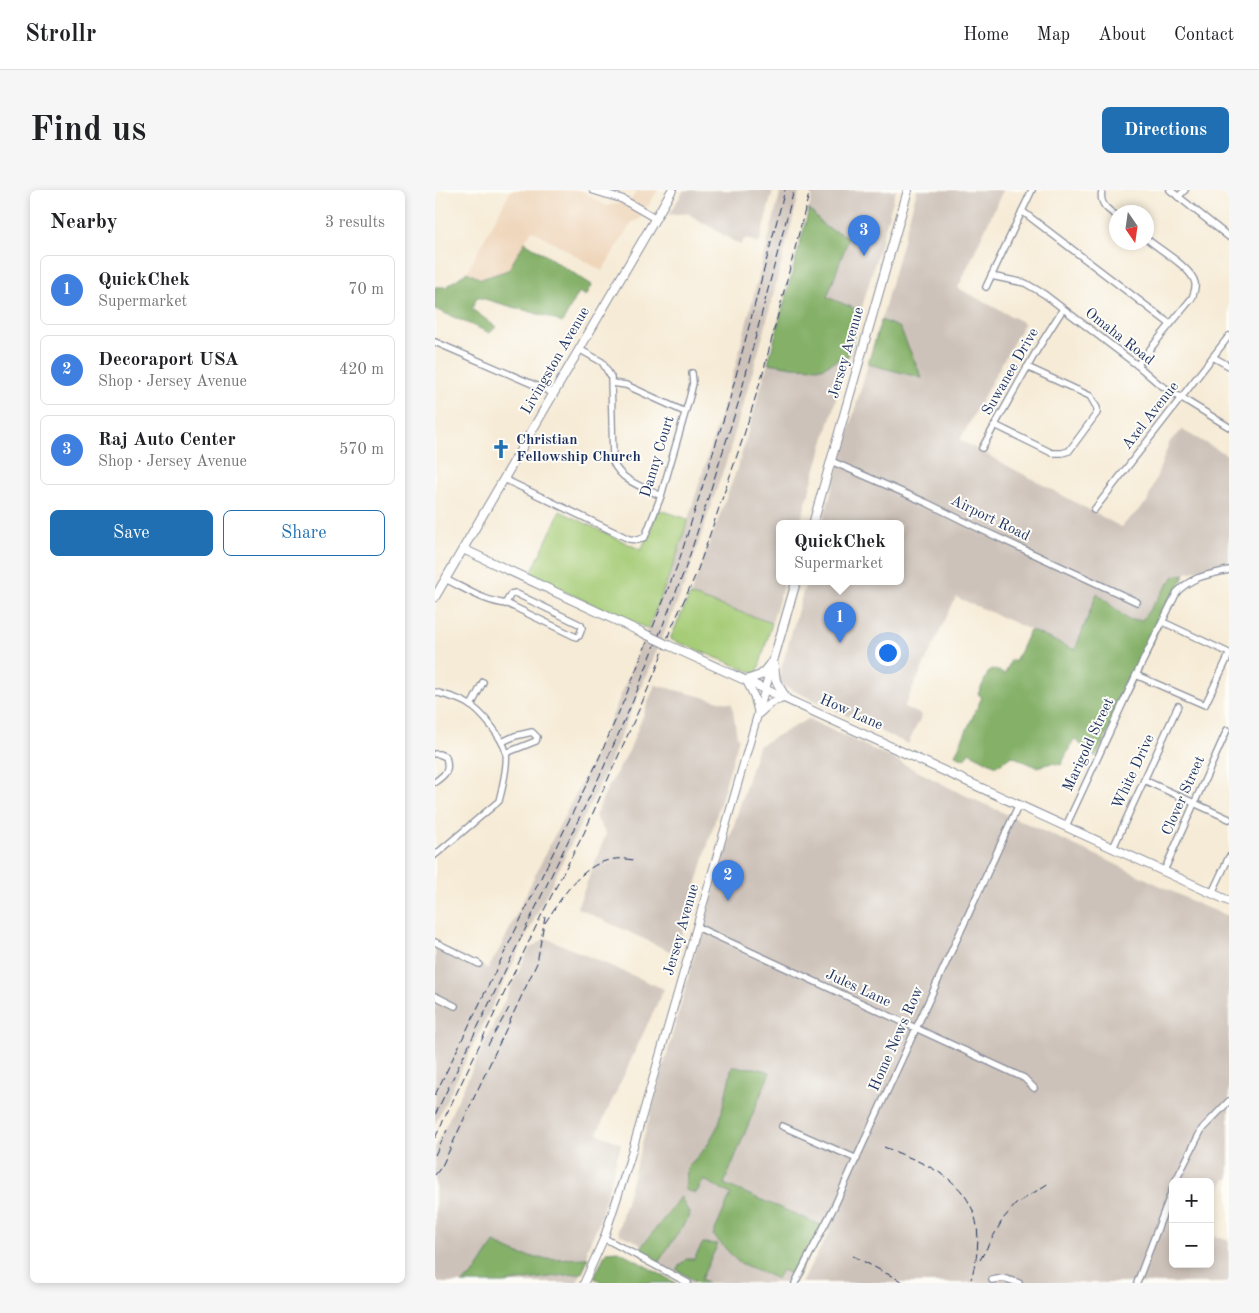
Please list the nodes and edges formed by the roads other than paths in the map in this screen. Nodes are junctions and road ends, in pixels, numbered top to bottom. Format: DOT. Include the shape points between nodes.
graph roads {
  1 [pos="593,190"];
  2 [pos="672,190"];
  3 [pos="908,190"];
  4 [pos="1032,190"];
  5 [pos="1101,190"];
  6 [pos="1170,190"];
  7 [pos="1185,190"];
  8 [pos="1178,197"];
  9 [pos="1022,211"];
  10 [pos="1109,211"];
  11 [pos="655,218"];
  12 [pos="1229,237"];
  13 [pos="1154,244"];
  14 [pos="991,276"];
  15 [pos="986,287"];
  16 [pos="1063,309"];
  17 [pos="1170,324"];
  18 [pos="1229,336"];
  19 [pos="435,342"];
  20 [pos="579,349"];
  21 [pos="1213,357"];
  22 [pos="1137,365"];
  23 [pos="1229,366"];
  24 [pos="1027,367"];
  25 [pos="692,373"];
  26 [pos="612,384"];
  27 [pos="553,393"];
  28 [pos="1181,398"];
  29 [pos="685,412"];
  30 [pos="995,425"];
  31 [pos="1229,427"];
  32 [pos="982,448"];
  33 [pos="831,461"];
  34 [pos="503,479"];
  35 [pos="661,496"];
  36 [pos="1094,510"];
  37 [pos="814,520"];
  38 [pos="463,549"];
  39 [pos="1229,570"];
  40 [pos="445,579"];
  41 [pos="795,585"];
  42 [pos="435,597"];
  43 [pos="1137,602"];
  44 [pos="505,604"];
  45 [pos="1163,622"];
  46 [pos="1229,654"];
  47 [pos="773,660"];
  48 [pos="1136,675"];
  49 [pos="745,680"];
  50 [pos="483,682"];
  51 [pos="765,689"];
  52 [pos="435,692"];
  53 [pos="786,698"];
  54 [pos="471,706"];
  55 [pos="1178,706"];
  56 [pos="758,715"];
  57 [pos="1227,730"];
  58 [pos="502,742"];
  59 [pos="506,753"];
  60 [pos="435,754"];
  61 [pos="1144,780"];
  62 [pos="435,782"];
  63 [pos="1194,803"];
  64 [pos="1019,804"];
  65 [pos="1229,819"];
  66 [pos="1066,826"];
  67 [pos="1113,848"];
  68 [pos="435,855"];
  69 [pos="1229,857"];
  70 [pos="1164,871"];
  71 [pos="1212,893"];
  72 [pos="1229,901"];
  73 [pos="697,927"];
  74 [pos="435,942"];
  75 [pos="479,964"];
  76 [pos="435,996"];
  77 [pos="455,1006"];
  78 [pos="916,1029"];
  79 [pos="1034,1088"];
  80 [pos="1229,1101"];
  81 [pos="782,1126"];
  82 [pos="857,1159"];
  83 [pos="1177,1178"];
  84 [pos="1169,1199"];
  85 [pos="604,1238"];
  86 [pos="992,1280"];
  87 [pos="584,1283"];
  88 [pos="688,1283"];
  89 [pos="795,1283"];
  90 [pos="1019,1283"];
  91 [pos="1137,1283"];
  1 -- 11 [label="street" via="622,199"];
  2 -- 11 [label="main road, Livingston Avenue"];
  3 -- 33 [label="main road, Jersey Avenue"];
  4 -- 9 [label="street"];
  5 -- 10 [label="street" via="1100,198"];
  6 -- 8 [label="street"];
  7 -- 8 [label="street"];
  8 -- 12 [label="street"];
  9 -- 14 [label="street"];
  9 -- 17 [label="street"];
  11 -- 20 [label="main road, Livingston Avenue"];
  13 -- 17 [label="street" via="1191,273 1195,284 1192,298"];
  14 -- 15 [label="street"];
  14 -- 16 [label="street, Omaha Road" via="1025,283"];
  16 -- 22 [label="street, Omaha Road"];
  16 -- 24 [label="street, Suwanee Drive"];
  17 -- 22 [label="street"];
  18 -- 21 [label="street, Axel Avenue"];
  19 -- 27 [label="street"];
  20 -- 26 [label="street" via="602,362"];
  20 -- 27 [label="main road, Livingston Avenue"];
  21 -- 23 [label="street"];
  21 -- 28 [label="street, Axel Avenue"];
  22 -- 28 [label="street, Omaha Road"];
  24 -- 30 [label="street, Suwanee Drive"];
  24 -- 30 [label="street" via="1090,396 1097,414 1066,452 1052,453"];
  25 -- 29 [label="street, Danny Court" via="693,383"];
  26 -- 29 [label="street" via="627,385"];
  26 -- 35 [label="street" via="613,462 617,472"];
  27 -- 34 [label="main road, Livingston Avenue"];
  28 -- 31 [label="street, Omaha Road"];
  28 -- 36 [label="street, Axel Avenue"];
  29 -- 35 [label="street, Danny Court"];
  30 -- 32 [label="street, Suwanee Drive"];
  33 -- 37 [label="main road, Jersey Avenue"];
  33 -- 43 [label="street, Airport Road"];
  34 -- 35 [label="street, Danny Court" via="635,540 645,537"];
  34 -- 38 [label="main road, Livingston Avenue"];
  38 -- 40 [label="main road, Livingston Avenue"];
  38 -- 49 [label="main road, How Lane, bridge"];
  39 -- 45 [label="street, Marigold Street" via="1195,578 1185,584 1177,592"];
  40 -- 42 [label="main road, Livingston Avenue"];
  40 -- 44 [label="street" via="493,602"];
  41 -- 47 [label="main road, Jersey Avenue"];
  44 -- 44 [label="street" via="576,637 582,628 515,593"];
  45 -- 46 [label="street"];
  45 -- 48 [label="street, Marigold Street"];
  46 -- 48 [label="street" via="1205,705"];
  47 -- 49 [label="main road" via="761,675"];
  47 -- 51 [label="main road, Jersey Avenue"];
  47 -- 53 [label="main road" via="776,681"];
  48 -- 66 [label="street, Marigold Street"];
  49 -- 51 [label="main road, How Lane"];
  49 -- 56 [label="street" via="755,696"];
  50 -- 54 [label="street"];
  51 -- 53 [label="main road, How Lane"];
  51 -- 56 [label="street, Jersey Avenue"];
  52 -- 54 [label="street"];
  53 -- 56 [label="street" via="770,703"];
  53 -- 64 [label="main road, How Lane"];
  54 -- 58 [label="street" via="483,716"];
  55 -- 61 [label="street, White Drive"];
  56 -- 73 [label="street, Jersey Avenue"];
  57 -- 63 [label="street, Clover Street"];
  58 -- 59 [label="street"];
  58 -- 59 [label="street" via="532,732 537,737 532,744"];
  59 -- 68 [label="street" via="499,801"];
  60 -- 62 [label="street" via="445,757 448,765 445,774"];
  61 -- 63 [label="street"];
  61 -- 67 [label="street, White Drive"];
  63 -- 65 [label="street"];
  63 -- 70 [label="street, Clover Street"];
  64 -- 66 [label="main road, How Lane"];
  64 -- 78 [label="street, Home News Row"];
  66 -- 67 [label="main road, How Lane"];
  67 -- 70 [label="main road, How Lane"];
  69 -- 71 [label="street"];
  70 -- 71 [label="main road, How Lane"];
  71 -- 72 [label="main road, How Lane"];
  73 -- 78 [label="street, Jules Lane"];
  73 -- 85 [label="street, Jersey Avenue"];
  74 -- 75 [label="street"];
  76 -- 77 [label="street"];
  78 -- 79 [label="street, Jules Lane" via="1024,1078"];
  78 -- 82 [label="street, Home News Row"];
  80 -- 83 [label="street" via="1202,1129"];
  81 -- 82 [label="street"];
  82 -- 89 [label="street, Home News Row"];
  84 -- 91 [label="street"];
  85 -- 87 [label="street, Jersey Avenue"];
  85 -- 88 [label="street"];
  86 -- 90 [label="street" via="1003,1278"];
}
